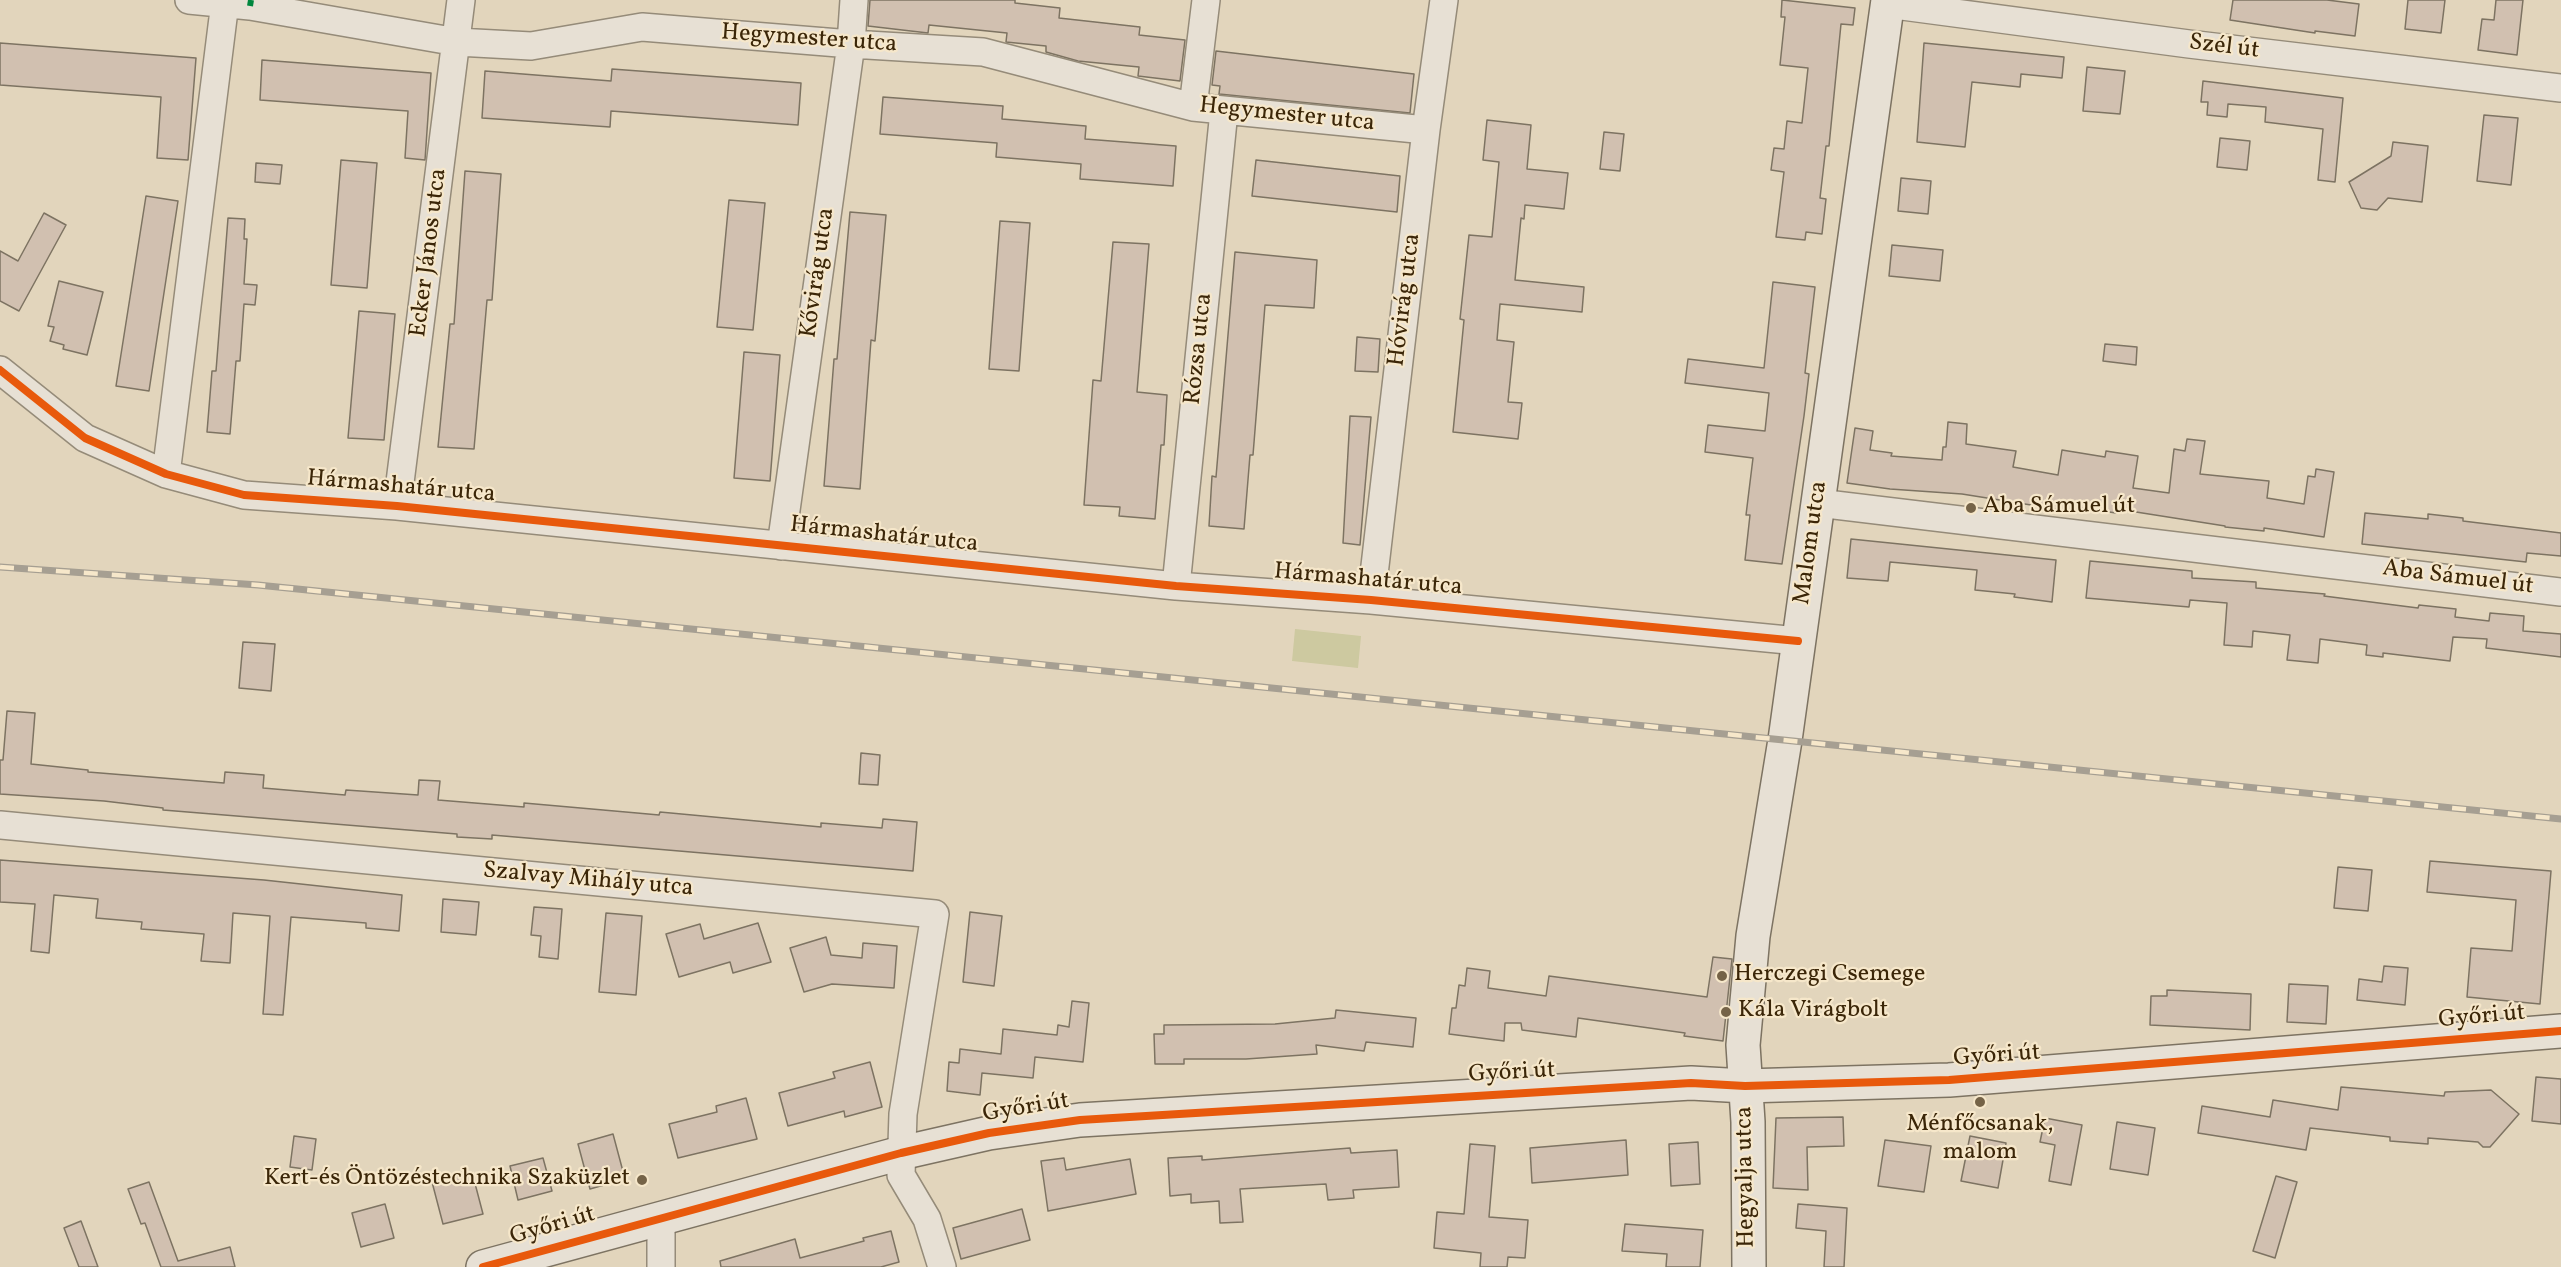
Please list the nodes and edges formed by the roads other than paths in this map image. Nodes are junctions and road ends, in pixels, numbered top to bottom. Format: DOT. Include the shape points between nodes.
graph roads {
  1 [pos="189,0"];
  2 [pos="461,0"];
  3 [pos="854,0"];
  4 [pos="1206,0"];
  5 [pos="1444,0"];
  6 [pos="225,2"];
  7 [pos="1888,2"];
  8 [pos="457,42"];
  9 [pos="851,44"];
  10 [pos="2561,88"];
  11 [pos="1193,106"];
  12 [pos="1224,111"];
  13 [pos="1426,130"];
  14 [pos="0,370"];
  15 [pos="166,474"];
  16 [pos="1818,504"];
  17 [pos="396,506"];
  18 [pos="781,546"];
  19 [pos="1176,586"];
  20 [pos="2561,591"];
  21 [pos="1371,600"];
  22 [pos="1798,641"];
  23 [pos="0,825"];
  24 [pos="2561,1031"];
  25 [pos="1745,1086"];
  26 [pos="901,1153"];
  27 [pos="661,1218"];
  28 [pos="483,1267"];
  29 [pos="661,1267"];
  30 [pos="942,1267"];
  31 [pos="1749,1267"];
  1 -- 6 [label="street, Hegymester utca"];
  2 -- 8 [label="street, Ecker János utca"];
  3 -- 9 [label="street, Kővirág utca"];
  4 -- 11 [label="street"];
  5 -- 13 [label="street, Hóvirág utca"];
  6 -- 8 [label="street, Hegymester utca"];
  6 -- 15 [label="street"];
  7 -- 10 [label="street, Szél út" via="2189,44"];
  7 -- 16 [label="street, Malom utca"];
  8 -- 9 [label="street, Hegymester utca" via="531,46 642,27"];
  8 -- 17 [label="street, Ecker János utca"];
  9 -- 11 [label="street, Hegymester utca" via="983,52"];
  9 -- 18 [label="street, Kővirág utca"];
  11 -- 12 [label="street, Hegymester utca"];
  12 -- 13 [label="street, Hegymester utca"];
  12 -- 19 [label="street, Rózsa utca"];
  13 -- 21 [label="street, Hóvirág utca"];
  14 -- 15 [label="street, Hármashatár utca" via="85,438"];
  15 -- 17 [label="street, Hármashatár utca" via="244,495"];
  16 -- 20 [label="street, Aba Sámuel út"];
  16 -- 22 [label="street, Malom utca"];
  17 -- 18 [label="street, Hármashatár utca"];
  18 -- 19 [label="street, Hármashatár utca"];
  19 -- 21 [label="street, Hármashatár utca"];
  21 -- 22 [label="street, Hármashatár utca"];
  22 -- 25 [label="street, Malom utca" via="1753,936 1743,1045"];
  23 -- 26 [label="street, Szalvay Mihály utca" via="934,914 903,1114"];
  24 -- 25 [label="street, Győri út" via="1949,1080"];
  25 -- 26 [label="street, Győri út" via="1691,1083 1080,1120 989,1133"];
  25 -- 31 [label="street, Hegyalja utca"];
  26 -- 27 [label="street, Győri út"];
  26 -- 30 [label="street" via="901,1175 927,1219"];
  27 -- 28 [label="street, Győri út"];
  27 -- 29 [label="street"];
}
